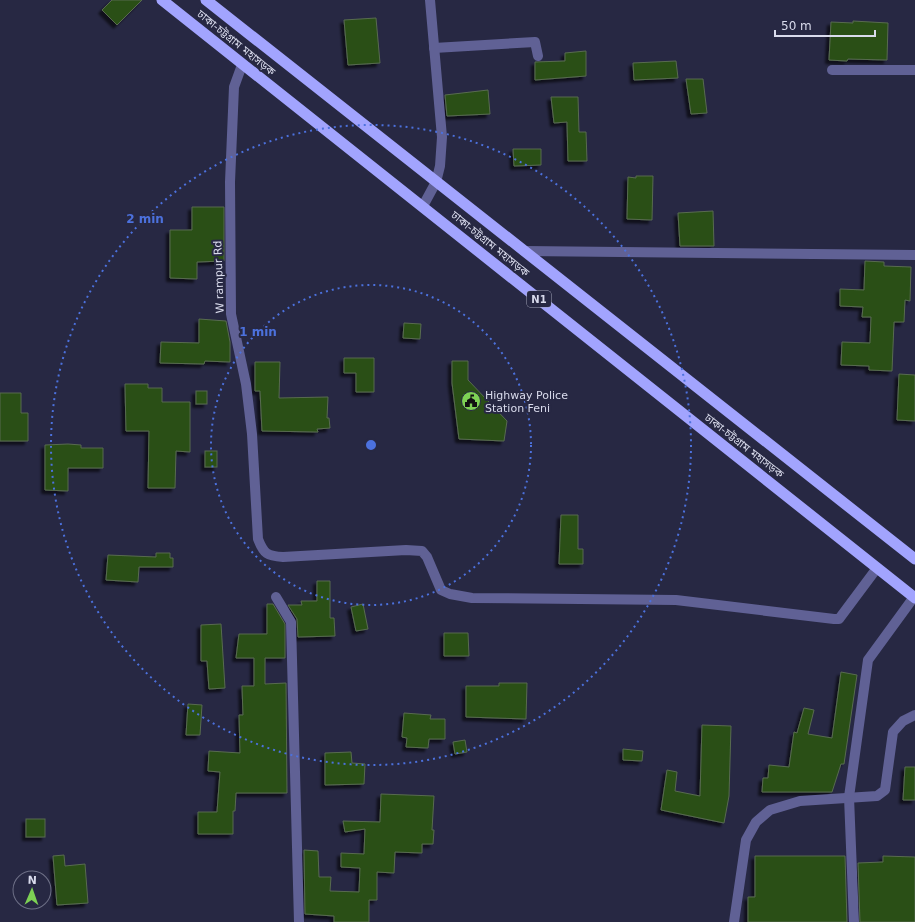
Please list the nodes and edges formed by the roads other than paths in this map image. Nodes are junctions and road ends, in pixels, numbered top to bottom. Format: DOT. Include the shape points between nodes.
graph roads {
  1 [pos="162,0"];
  2 [pos="206,0"];
  3 [pos="430,0"];
  4 [pos="434,48"];
  5 [pos="538,56"];
  6 [pos="242,65"];
  7 [pos="832,70"];
  8 [pos="915,70"];
  9 [pos="436,182"];
  10 [pos="423,206"];
  11 [pos="524,251"];
  12 [pos="915,256"];
  13 [pos="915,559"];
  14 [pos="877,568"];
  15 [pos="276,597"];
  16 [pos="914,597"];
  17 [pos="915,715"];
  18 [pos="849,797"];
  19 [pos="299,922"];
  20 [pos="734,922"];
  21 [pos="854,922"];
  1 -- 6 [label="highway, ঢাকা-চট্টগ্রাম মহাসড়ক / N1"];
  2 -- 9 [label="highway, ঢাকা-চট্টগ্রাম মহাসড়ক / N1"];
  3 -- 4 [label="street"];
  4 -- 5 [label="street" via="535,42"];
  4 -- 9 [label="street" via="442,137"];
  6 -- 10 [label="highway, ঢাকা-চট্টগ্রাম মহাসড়ক / N1"];
  6 -- 14 [label="street, W rampur Rd" via="234,87 230,182 231,314 246,384 252,434 258,539 270,556 422,551 428,557 441,590 457,596 676,600 834,620 839,619"];
  7 -- 8 [label="street"];
  9 -- 10 [label="street"];
  9 -- 11 [label="highway, ঢাকা-চট্টগ্রাম মহাসড়ক / N1"];
  10 -- 14 [label="highway, ঢাকা-চট্টগ্রাম মহাসড়ক / N1"];
  11 -- 12 [label="street"];
  11 -- 13 [label="highway, ঢাকা-চট্টগ্রাম মহাসড়ক / N1"];
  14 -- 16 [label="highway, ঢাকা-চট্টগ্রাম মহাসড়ক / N1"];
  15 -- 19 [label="street" via="292,622"];
  16 -- 18 [label="street" via="868,660"];
  17 -- 18 [label="street" via="903,721 893,732 884,790 877,796"];
  18 -- 20 [label="street" via="800,801 770,810 756,822 746,840"];
  18 -- 21 [label="street"];
}
